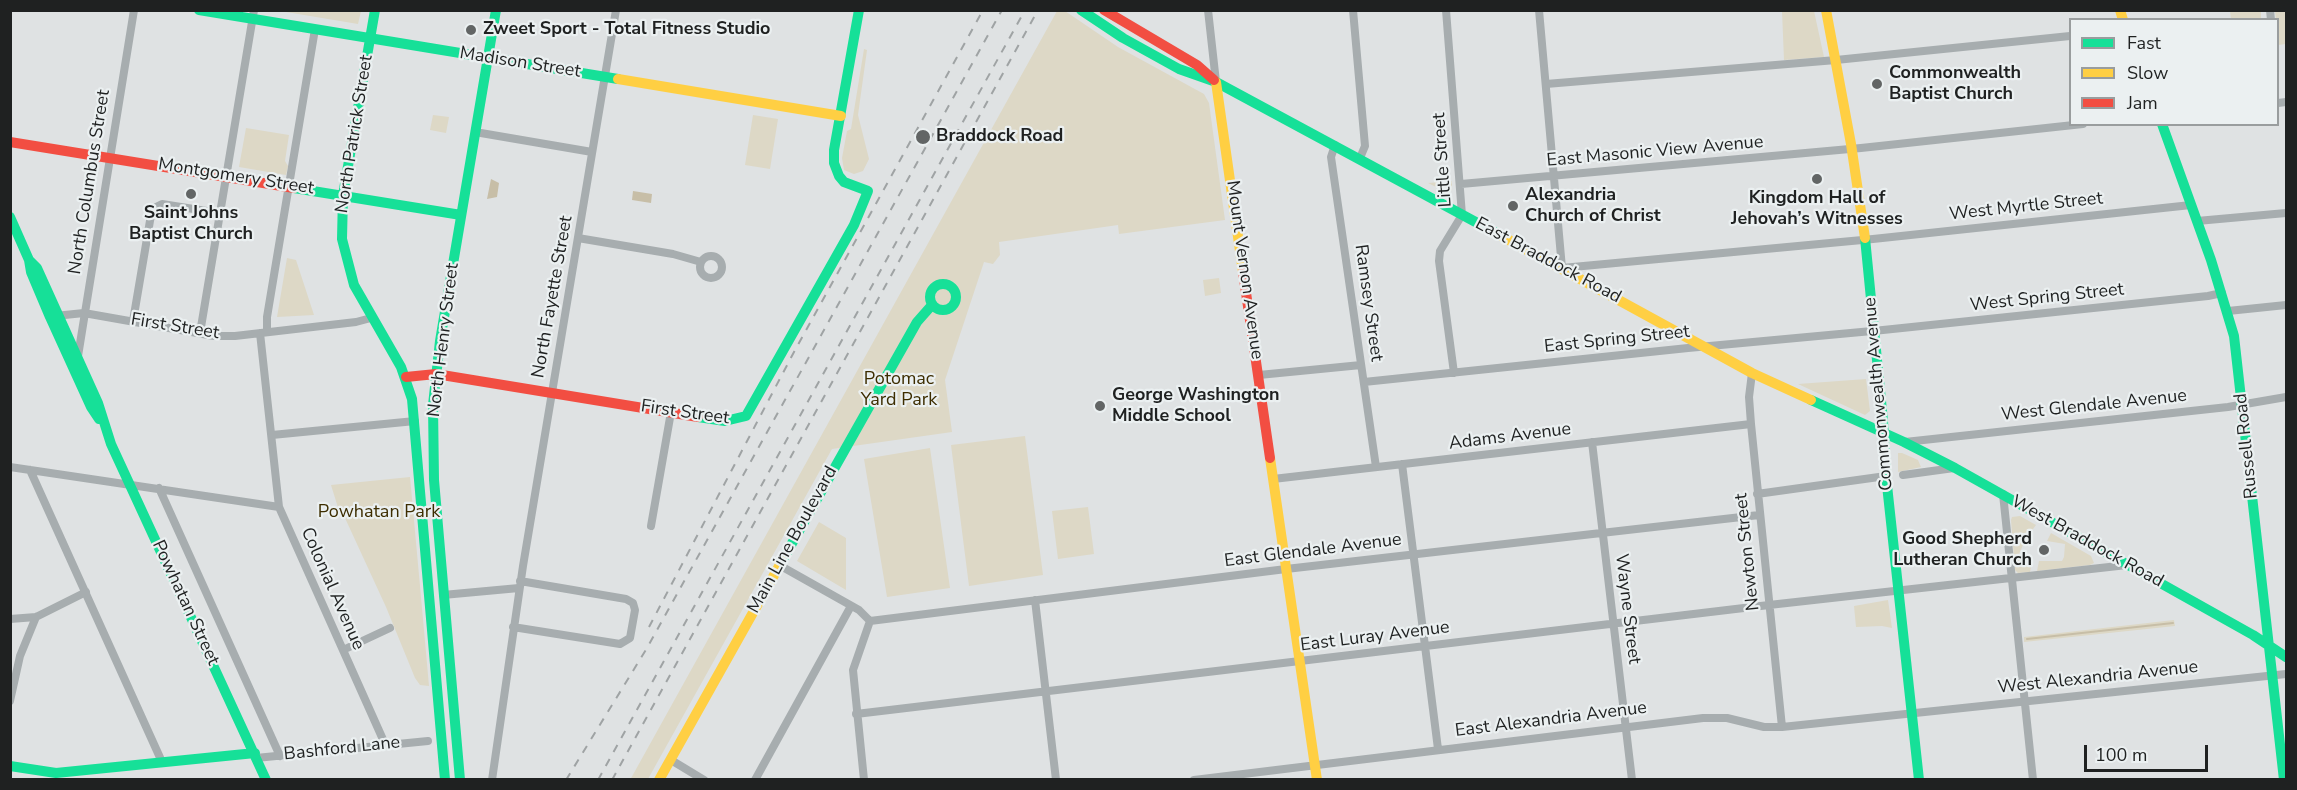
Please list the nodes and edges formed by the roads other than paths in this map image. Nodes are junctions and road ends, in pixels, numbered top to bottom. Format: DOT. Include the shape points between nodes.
graph roads {
  1 [pos="134,10"];
  2 [pos="199,10"];
  3 [pos="375,10"];
  4 [pos="496,10"];
  5 [pos="616,10"];
  6 [pos="859,10"];
  7 [pos="1081,10"];
  8 [pos="1104,10"];
  9 [pos="1208,10"];
  10 [pos="1353,10"];
  11 [pos="1446,10"];
  12 [pos="1539,10"];
  13 [pos="1826,10"];
  14 [pos="253,15"];
  15 [pos="315,29"];
  16 [pos="2069,36"];
  17 [pos="370,38"];
  18 [pos="488,58"];
  19 [pos="1836,60"];
  20 [pos="605,77"];
  21 [pos="1216,82"];
  22 [pos="1546,84"];
  23 [pos="841,116"];
  24 [pos="2069,126"];
  25 [pos="2163,126"];
  26 [pos="475,132"];
  27 [pos="10,142"];
  28 [pos="1335,145"];
  29 [pos="1852,149"];
  30 [pos="592,152"];
  31 [pos="109,158"];
  32 [pos="1360,158"];
  33 [pos="226,176"];
  34 [pos="1553,176"];
  35 [pos="1461,184"];
  36 [pos="289,186"];
  37 [pos="344,195"];
  38 [pos="2191,205"];
  39 [pos="219,213"];
  40 [pos="2286,213"];
  41 [pos="460,215"];
  42 [pos="1462,215"];
  43 [pos="10,217"];
  44 [pos="2197,221"];
  45 [pos="578,238"];
  46 [pos="1865,240"];
  47 [pos="701,262"];
  48 [pos="1562,268"];
  49 [pos="2222,293"];
  50 [pos="932,305"];
  51 [pos="2286,305"];
  52 [pos="2228,311"];
  53 [pos="84,313"];
  54 [pos="54,316"];
  55 [pos="371,318"];
  56 [pos="133,321"];
  57 [pos="1874,331"];
  58 [pos="264,332"];
  59 [pos="200,333"];
  60 [pos="1703,346"];
  61 [pos="78,358"];
  62 [pos="1361,365"];
  63 [pos="1454,373"];
  64 [pos="1752,373"];
  65 [pos="436,374"];
  66 [pos="1259,375"];
  67 [pos="406,377"];
  68 [pos="1364,382"];
  69 [pos="552,392"];
  70 [pos="2286,398"];
  71 [pos="2243,404"];
  72 [pos="671,412"];
  73 [pos="415,421"];
  74 [pos="1751,424"];
  75 [pos="104,426"];
  76 [pos="1884,434"];
  77 [pos="272,435"];
  78 [pos="1592,442"];
  79 [pos="1904,442"];
  80 [pos="1402,464"];
  81 [pos="10,466"];
  82 [pos="1376,467"];
  83 [pos="1955,468"];
  84 [pos="30,470"];
  85 [pos="1886,476"];
  86 [pos="1902,476"];
  87 [pos="1273,479"];
  88 [pos="129,484"];
  89 [pos="159,489"];
  90 [pos="1757,494"];
  91 [pos="2003,494"];
  92 [pos="279,507"];
  93 [pos="1759,515"];
  94 [pos="651,526"];
  95 [pos="1602,532"];
  96 [pos="1413,554"];
  97 [pos="779,564"];
  98 [pos="2128,565"];
  99 [pos="1286,569"];
  100 [pos="2012,578"];
  101 [pos="520,585"];
  102 [pos="1898,590"];
  103 [pos="86,592"];
  104 [pos="445,595"];
  105 [pos="430,596"];
  106 [pos="1035,600"];
  107 [pos="1769,605"];
  108 [pos="851,606"];
  109 [pos="36,616"];
  110 [pos="10,619"];
  111 [pos="869,623"];
  112 [pos="1613,623"];
  113 [pos="513,627"];
  114 [pos="390,628"];
  115 [pos="2270,645"];
  116 [pos="1424,646"];
  117 [pos="343,650"];
  118 [pos="2286,657"];
  119 [pos="1300,661"];
  120 [pos="2286,674"];
  121 [pos="2273,675"];
  122 [pos="1047,692"];
  123 [pos="10,701"];
  124 [pos="2024,701"];
  125 [pos="455,709"];
  126 [pos="1912,713"];
  127 [pos="856,714"];
  128 [pos="1626,727"];
  129 [pos="1782,727"];
  130 [pos="428,741"];
  131 [pos="385,744"];
  132 [pos="1438,749"];
  133 [pos="256,756"];
  134 [pos="280,756"];
  135 [pos="670,760"];
  136 [pos="162,762"];
  137 [pos="1315,765"];
  138 [pos="10,766"];
  139 [pos="89,774"];
  140 [pos="48,776"];
  141 [pos="493,776"];
  142 [pos="266,780"];
  143 [pos="446,780"];
  144 [pos="460,780"];
  145 [pos="470,780"];
  146 [pos="659,780"];
  147 [pos="704,780"];
  148 [pos="755,780"];
  149 [pos="864,780"];
  150 [pos="1056,780"];
  151 [pos="1194,780"];
  152 [pos="1317,780"];
  153 [pos="1632,780"];
  154 [pos="1919,780"];
  155 [pos="2033,780"];
  156 [pos="2284,780"];
  1 -- 31 [label="street, North Columbus Street"];
  2 -- 14 [label="main road, Madison Street"];
  3 -- 17 [label="main road, North Patrick Street"];
  4 -- 18 [label="main road, North Henry Street"];
  5 -- 20 [label="street, North Fayette Street"];
  6 -- 23 [label="main road"];
  7 -- 21 [label="main road, East Braddock Road" via="1179,69"];
  8 -- 21 [label="main road, East Braddock Road" via="1197,65"];
  9 -- 21 [label="street, Mount Vernon Avenue"];
  10 -- 32 [label="street" via="1365,146"];
  11 -- 35 [label="street, Little Street"];
  12 -- 22 [label="street"];
  13 -- 19 [label="main road, Commonwealth Avenue"];
  14 -- 15 [label="main road, Madison Street"];
  14 -- 33 [label="street"];
  15 -- 17 [label="main road, Madison Street"];
  15 -- 36 [label="street, Colonial Avenue"];
  16 -- 19 [label="street"];
  17 -- 18 [label="main road, Madison Street"];
  17 -- 37 [label="main road, North Patrick Street"];
  18 -- 20 [label="main road, Madison Street"];
  18 -- 26 [label="main road, North Henry Street"];
  19 -- 22 [label="street"];
  19 -- 29 [label="main road, Commonwealth Avenue"];
  20 -- 23 [label="main road, Madison Street"];
  20 -- 30 [label="street, North Fayette Street"];
  21 -- 28 [label="main road, East Braddock Road"];
  21 -- 66 [label="main road, Mount Vernon Avenue"];
  22 -- 34 [label="street"];
  23 -- 72 [label="main road, First Street" via="834,150 835,169 844,182 868,191 854,225 748,414 729,421"];
  24 -- 29 [label="street, East Masonic View Avenue"];
  25 -- 38 [label="main road, Russell Road"];
  26 -- 30 [label="street"];
  26 -- 41 [label="main road, North Henry Street"];
  27 -- 31 [label="main road, Montgomery Street"];
  28 -- 32 [label="main road, East Braddock Road"];
  28 -- 62 [label="street, Ramsey Street" via="1331,157"];
  29 -- 34 [label="street, East Masonic View Avenue"];
  29 -- 46 [label="main road, Commonwealth Avenue"];
  30 -- 45 [label="street, North Fayette Street"];
  31 -- 33 [label="main road, Montgomery Street"];
  31 -- 53 [label="street, North Columbus Street"];
  32 -- 42 [label="main road, East Braddock Road"];
  33 -- 36 [label="main road, Montgomery Street"];
  33 -- 39 [label="street"];
  34 -- 35 [label="street, East Masonic View Avenue"];
  34 -- 48 [label="street"];
  35 -- 42 [label="street, Little Street"];
  36 -- 37 [label="main road, Montgomery Street"];
  36 -- 58 [label="street, Colonial Avenue"];
  37 -- 41 [label="main road, Montgomery Street"];
  37 -- 55 [label="main road, North Patrick Street" via="342,228 346,260"];
  38 -- 44 [label="main road, Russell Road"];
  38 -- 46 [label="street, West Myrtle Street"];
  39 -- 56 [label="street" via="162,204 152,209"];
  39 -- 59 [label="street"];
  40 -- 44 [label="street"];
  41 -- 65 [label="main road, North Henry Street"];
  42 -- 48 [label="main road, East Braddock Road"];
  42 -- 63 [label="street, Little Street" via="1440,251 1439,261"];
  43 -- 54 [label="main road, Powhatan Street" via="29,260 37,268"];
  44 -- 49 [label="main road, Russell Road"];
  45 -- 47 [label="street"];
  45 -- 69 [label="street, North Fayette Street"];
  46 -- 48 [label="street, West Myrtle Street"];
  46 -- 57 [label="main road, Commonwealth Avenue"];
  48 -- 60 [label="main road, East Braddock Road"];
  49 -- 52 [label="main road, Russell Road"];
  49 -- 57 [label="street, West Spring Street"];
  50 -- 97 [label="main road, Main Line Boulevard" via="917,322"];
  51 -- 52 [label="street"];
  52 -- 71 [label="main road, Russell Road"];
  53 -- 54 [label="street, First Street"];
  53 -- 56 [label="street, First Street"];
  53 -- 61 [label="street, North Columbus Street"];
  54 -- 61 [label="main road, Powhatan Street"];
  54 -- 75 [label="main road, Powhatan Street" via="91,407"];
  55 -- 58 [label="street, First Street"];
  55 -- 67 [label="main road, North Patrick Street"];
  56 -- 59 [label="street, First Street"];
  57 -- 60 [label="street, East Spring Street"];
  57 -- 76 [label="main road, Commonwealth Avenue"];
  58 -- 59 [label="street, First Street" via="235,336"];
  58 -- 77 [label="street, Colonial Avenue"];
  60 -- 63 [label="street, East Spring Street"];
  60 -- 64 [label="main road, East Braddock Road"];
  61 -- 75 [label="main road, Powhatan Street"];
  62 -- 66 [label="street"];
  62 -- 68 [label="street, Ramsey Street"];
  63 -- 68 [label="street, East Spring Street"];
  64 -- 74 [label="street, Newton Street"];
  64 -- 76 [label="main road, East Braddock Road"];
  65 -- 67 [label="main road, First Street"];
  65 -- 69 [label="main road, First Street"];
  65 -- 104 [label="main road, North Henry Street" via="433,448"];
  66 -- 87 [label="main road, Mount Vernon Avenue"];
  67 -- 73 [label="main road, North Patrick Street"];
  68 -- 82 [label="street, Ramsey Street"];
  69 -- 72 [label="main road, First Street"];
  69 -- 101 [label="street, North Fayette Street"];
  70 -- 71 [label="street, West Glendale Avenue"];
  71 -- 79 [label="street, West Glendale Avenue"];
  71 -- 115 [label="main road, Russell Road"];
  72 -- 94 [label="street"];
  73 -- 77 [label="street"];
  73 -- 105 [label="main road, North Henry Street"];
  74 -- 78 [label="street, Adams Avenue"];
  74 -- 90 [label="street, Newton Street"];
  75 -- 88 [label="main road, Powhatan Street"];
  76 -- 79 [label="main road, West Braddock Road"];
  76 -- 85 [label="main road, Commonwealth Avenue"];
  77 -- 92 [label="street, Colonial Avenue"];
  78 -- 80 [label="street, Adams Avenue"];
  78 -- 95 [label="street, Wayne Street"];
  79 -- 83 [label="main road, West Braddock Road"];
  80 -- 82 [label="street, Adams Avenue"];
  80 -- 96 [label="street"];
  81 -- 84 [label="street"];
  82 -- 87 [label="street, Adams Avenue"];
  83 -- 86 [label="street"];
  83 -- 91 [label="main road, West Braddock Road"];
  84 -- 88 [label="street"];
  84 -- 103 [label="street"];
  85 -- 90 [label="street"];
  85 -- 102 [label="main road, Commonwealth Avenue"];
  87 -- 99 [label="main road, Mount Vernon Avenue"];
  88 -- 89 [label="street"];
  88 -- 133 [label="main road, Powhatan Street"];
  89 -- 92 [label="street"];
  89 -- 134 [label="street, Powhatan Street"];
  90 -- 93 [label="street, Newton Street"];
  91 -- 98 [label="main road, West Braddock Road"];
  91 -- 100 [label="street"];
  92 -- 117 [label="street, Colonial Avenue"];
  93 -- 95 [label="street, East Glendale Avenue"];
  93 -- 107 [label="street, Newton Street"];
  95 -- 96 [label="street, East Glendale Avenue"];
  95 -- 112 [label="street, Wayne Street"];
  96 -- 99 [label="street, East Glendale Avenue"];
  96 -- 116 [label="street"];
  97 -- 108 [label="street"];
  97 -- 135 [label="main road, Main Line Boulevard"];
  98 -- 100 [label="street, East Luray Avenue"];
  98 -- 115 [label="main road, West Braddock Road"];
  99 -- 106 [label="street, East Glendale Avenue"];
  99 -- 119 [label="main road, Mount Vernon Avenue"];
  100 -- 102 [label="street, East Luray Avenue"];
  100 -- 124 [label="street"];
  101 -- 104 [label="street"];
  101 -- 113 [label="street, North Fayette Street"];
  101 -- 113 [label="street" via="627,599 635,610 630,638 620,644"];
  102 -- 107 [label="street, East Luray Avenue"];
  102 -- 126 [label="main road, Commonwealth Avenue"];
  103 -- 109 [label="street"];
  103 -- 136 [label="street"];
  104 -- 105 [label="street"];
  104 -- 125 [label="main road, North Henry Street"];
  105 -- 143 [label="main road, North Henry Street"];
  106 -- 111 [label="street, East Glendale Avenue"];
  106 -- 122 [label="street"];
  107 -- 112 [label="street, East Luray Avenue"];
  107 -- 129 [label="street, Newton Street"];
  108 -- 111 [label="street"];
  108 -- 148 [label="street"];
  109 -- 110 [label="street"];
  109 -- 123 [label="street" via="20,656"];
  111 -- 127 [label="street" via="853,670"];
  112 -- 116 [label="street, East Luray Avenue"];
  112 -- 128 [label="street, Wayne Street"];
  113 -- 141 [label="street, North Fayette Street"];
  114 -- 117 [label="street"];
  115 -- 118 [label="main road, West Braddock Road"];
  115 -- 121 [label="main road, Russell Road"];
  116 -- 119 [label="street, East Luray Avenue"];
  116 -- 132 [label="street"];
  117 -- 131 [label="street, Colonial Avenue"];
  119 -- 122 [label="street, East Luray Avenue"];
  119 -- 137 [label="main road, Mount Vernon Avenue"];
  120 -- 121 [label="street, West Alexandria Avenue"];
  121 -- 124 [label="street, West Alexandria Avenue"];
  121 -- 156 [label="main road, Russell Road"];
  122 -- 127 [label="street, East Luray Avenue"];
  122 -- 150 [label="street"];
  124 -- 126 [label="street, West Alexandria Avenue"];
  124 -- 155 [label="street"];
  125 -- 144 [label="main road, North Henry Street"];
  125 -- 145 [label="main road"];
  126 -- 129 [label="street, East Alexandria Avenue"];
  126 -- 154 [label="main road, Commonwealth Avenue"];
  127 -- 149 [label="street"];
  128 -- 129 [label="street, East Alexandria Avenue" via="1715,718"];
  128 -- 132 [label="street, East Alexandria Avenue"];
  128 -- 153 [label="street, Wayne Street"];
  130 -- 131 [label="street, Bashford Lane"];
  131 -- 134 [label="street, Bashford Lane"];
  132 -- 137 [label="street, East Alexandria Avenue"];
  133 -- 134 [label="street, Bashford Lane"];
  133 -- 136 [label="main road, Bashford Lane"];
  133 -- 142 [label="main road, Powhatan Street"];
  135 -- 146 [label="main road, Main Line Boulevard"];
  135 -- 147 [label="street"];
  136 -- 139 [label="main road, Bashford Lane"];
  137 -- 151 [label="street, East Alexandria Avenue"];
  137 -- 152 [label="main road, Mount Vernon Avenue"];
  138 -- 140 [label="main road, Bashford Lane"];
  139 -- 140 [label="main road, Bashford Lane"];
}
